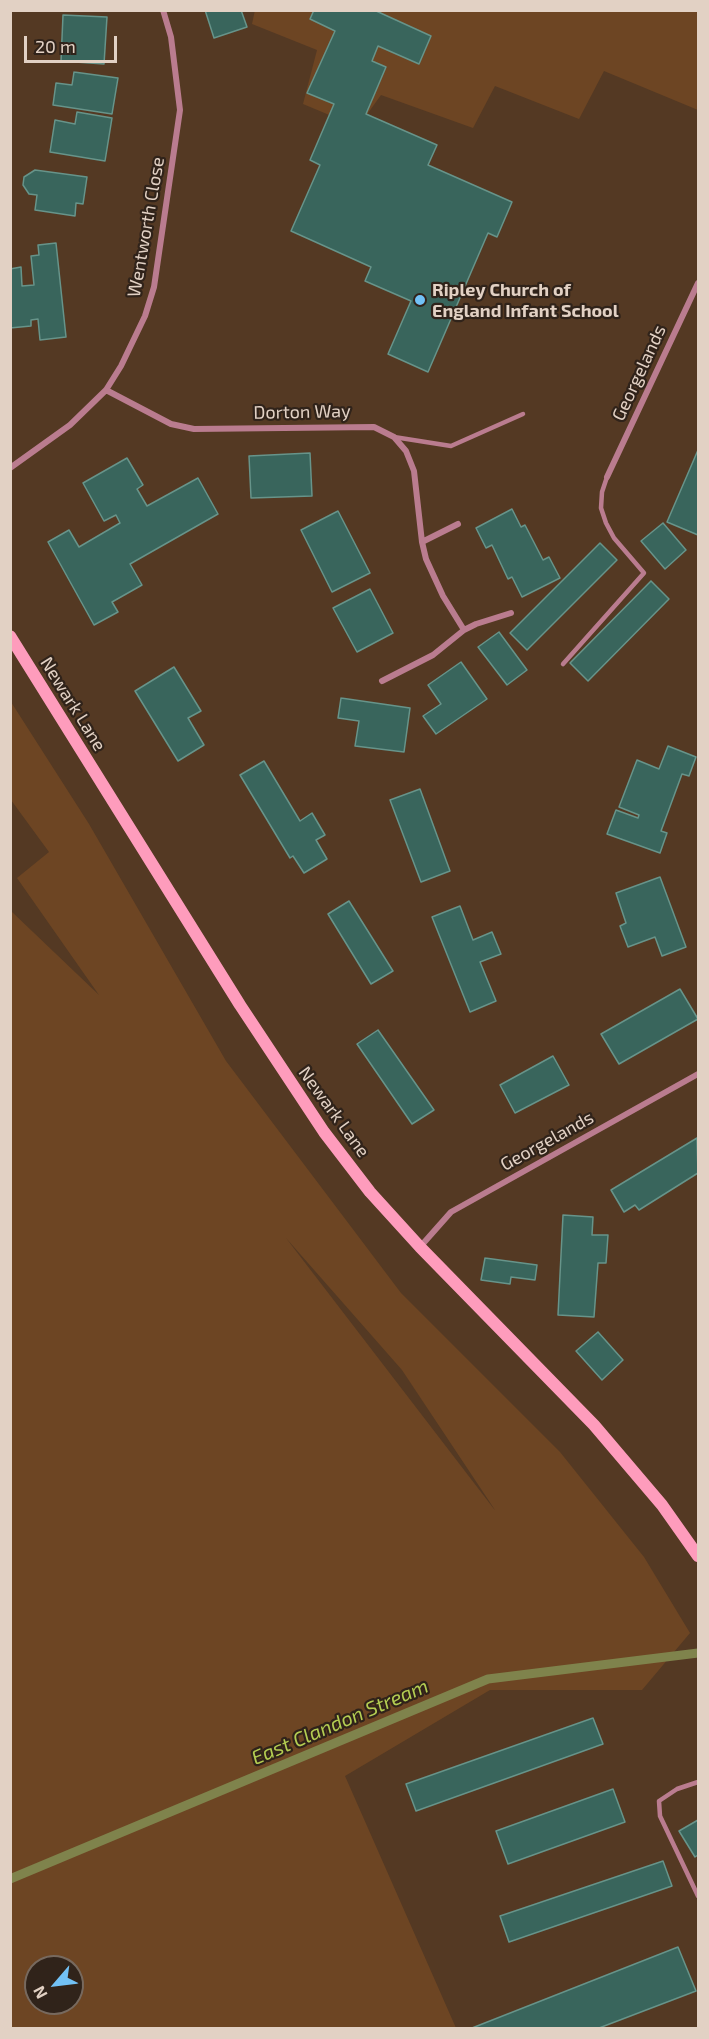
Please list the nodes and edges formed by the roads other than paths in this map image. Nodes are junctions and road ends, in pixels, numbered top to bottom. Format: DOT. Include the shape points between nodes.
graph roads {
  1 [pos="163,10"];
  2 [pos="699,283"];
  3 [pos="106,390"];
  4 [pos="523,414"];
  5 [pos="394,437"];
  6 [pos="10,468"];
  7 [pos="607,477"];
  8 [pos="458,525"];
  9 [pos="422,542"];
  10 [pos="510,613"];
  11 [pos="464,630"];
  12 [pos="10,636"];
  13 [pos="563,664"];
  14 [pos="382,681"];
  15 [pos="699,1074"];
  16 [pos="420,1247"];
  17 [pos="699,1556"];
  18 [pos="699,1782"];
  19 [pos="699,1896"];
  1 -- 3 [label="street, Wentworth Close" via="171,37 180,110 154,287 134,341"];
  2 -- 7 [label="street, Georgelands"];
  3 -- 5 [label="street, Dorton Way" via="171,424 194,429 374,427"];
  3 -- 6 [label="street, Wentworth Close" via="70,425"];
  4 -- 5 [label="lane" via="451,446"];
  5 -- 9 [label="street" via="406,451 414,471"];
  7 -- 13 [label="lane" via="601,508 606,523 645,573"];
  8 -- 9 [label="street"];
  9 -- 11 [label="street" via="443,596"];
  10 -- 11 [label="street"];
  11 -- 14 [label="street" via="433,655"];
  12 -- 16 [label="main road, Newark Lane" via="280,1068 370,1192"];
  15 -- 16 [label="street, Georgelands" via="451,1212"];
  16 -- 17 [label="main road, Newark Lane" via="594,1425 662,1505"];
  18 -- 19 [label="lane" via="677,1789 659,1801 660,1816"];
}
